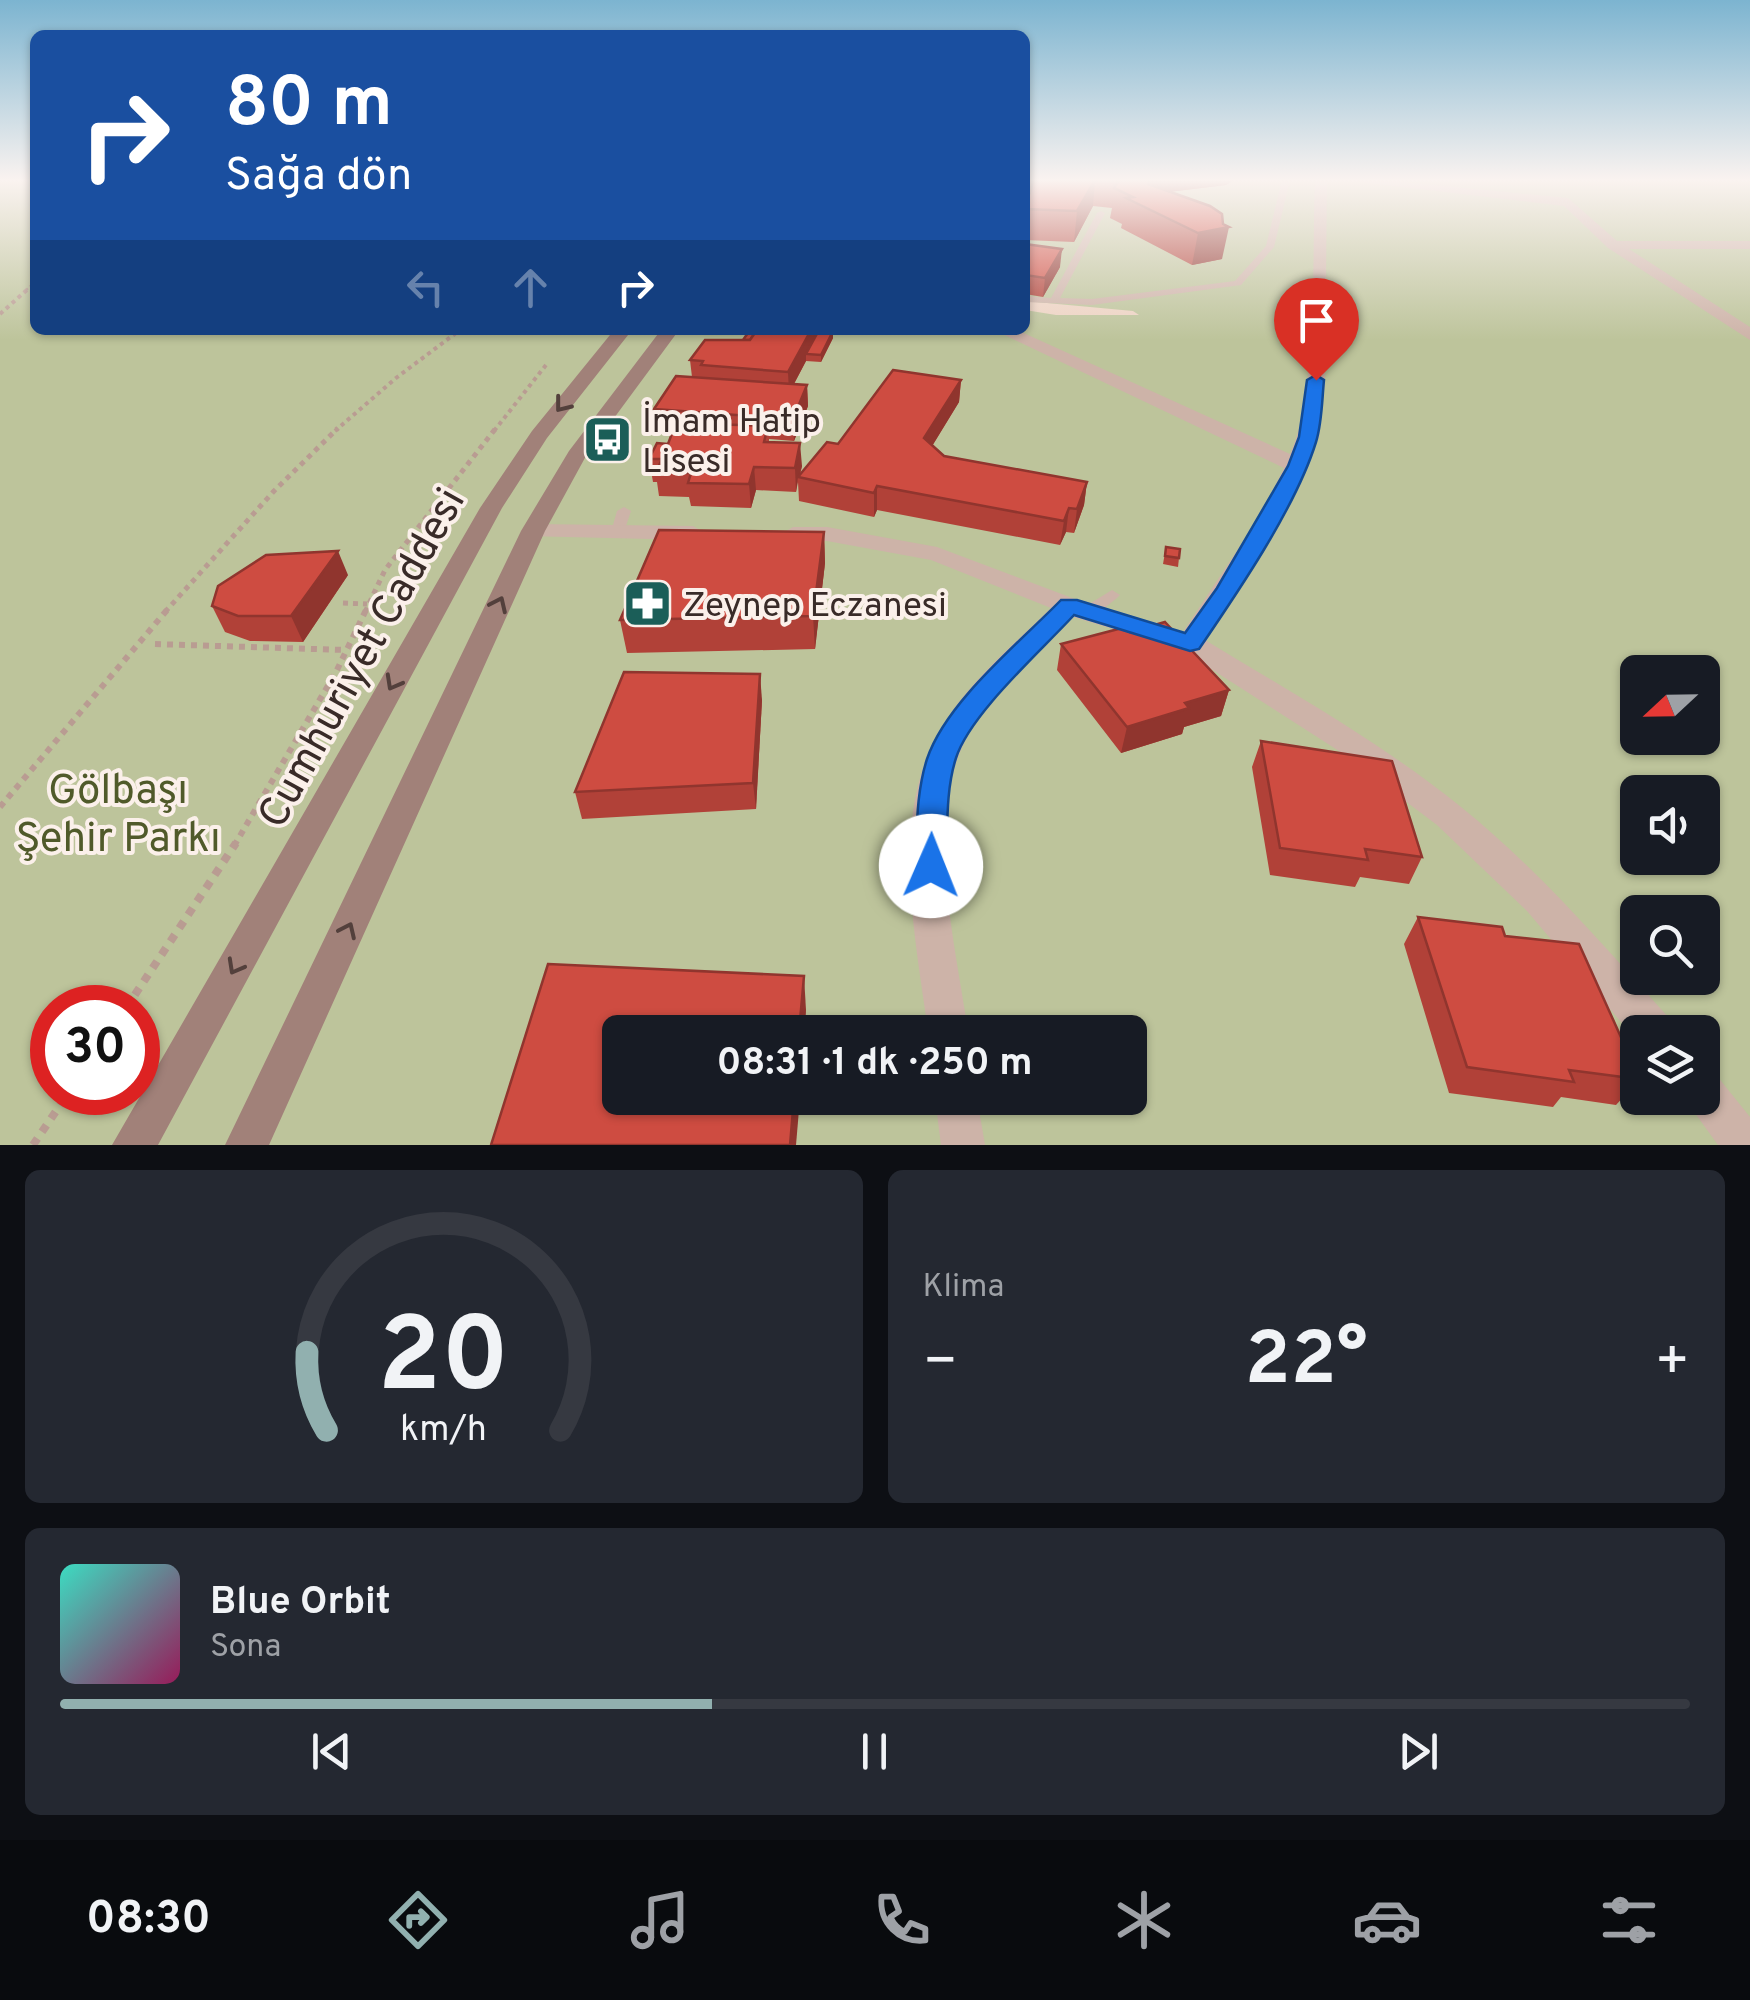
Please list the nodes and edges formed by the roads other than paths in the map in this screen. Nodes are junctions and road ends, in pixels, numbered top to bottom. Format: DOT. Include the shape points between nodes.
graph roads {
  1 [pos="1090,233"];
  2 [pos="1273,233"];
  3 [pos="1320,233"];
  4 [pos="1601,233"];
  5 [pos="1613,245"];
  6 [pos="1750,245"];
  7 [pos="1030,299"];
  8 [pos="1054,301"];
  9 [pos="619,335"];
  10 [pos="666,335"];
  11 [pos="1015,335"];
  12 [pos="1750,335"];
  13 [pos="1298,466"];
  14 [pos="534,531"];
  15 [pos="730,533"];
  16 [pos="767,533"];
  17 [pos="1112,595"];
  18 [pos="1078,609"];
  19 [pos="1190,643"];
  20 [pos="946,1015"];
  21 [pos="1640,1015"];
  22 [pos="1720,1113"];
  23 [pos="959,1115"];
  24 [pos="134,1145"];
  25 [pos="246,1145"];
  26 [pos="963,1145"];
  27 [pos="1745,1145"];
  1 -- 8 [label="lane"];
  2 -- 8 [label="lane" via="1270,248 1238,282"];
  3 -- 13 [label="street" via="1316,380"];
  4 -- 5 [label="street"];
  5 -- 6 [label="street"];
  5 -- 12 [label="street"];
  7 -- 8 [label="lane"];
  9 -- 24 [label="main road, Cumhuriyet Caddesi, one-way" via="491,508"];
  10 -- 14 [label="main road" via="576,455"];
  11 -- 13 [label="street"];
  13 -- 19 [label="street"];
  14 -- 15 [label="street" via="621,521"];
  25 -- 14 [label="main road, one-way"];
  16 -- 18 [label="street" via="900,545"];
  17 -- 18 [label="lane"];
  18 -- 19 [label="street"];
  18 -- 20 [label="street" via="976,704 942,756 931,866"];
  19 -- 21 [label="street" via="1350,743 1450,816 1540,900"];
  22 -- 27 [label="street"];
  23 -- 26 [label="street"];
}
